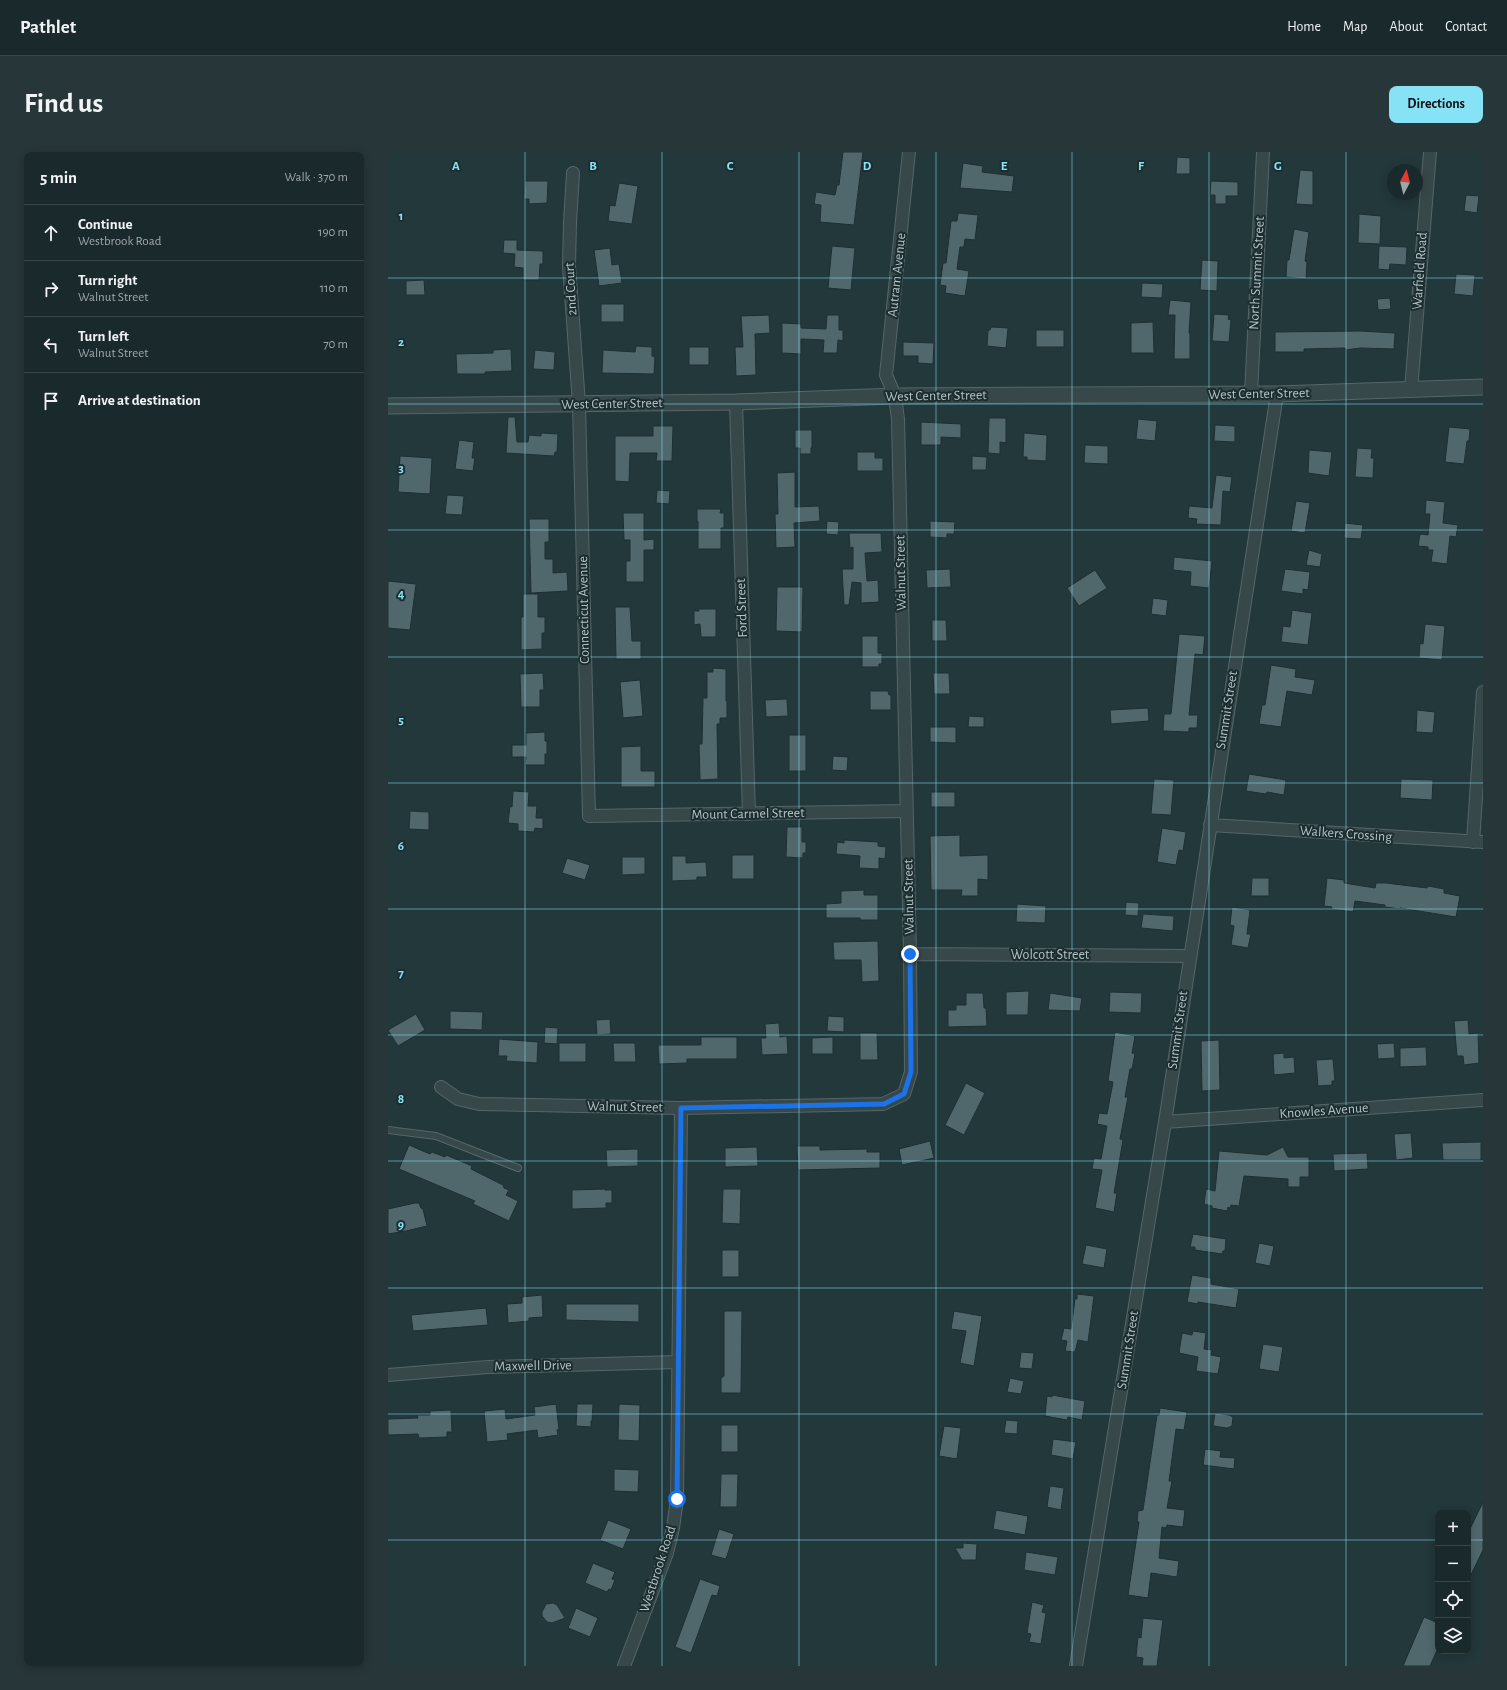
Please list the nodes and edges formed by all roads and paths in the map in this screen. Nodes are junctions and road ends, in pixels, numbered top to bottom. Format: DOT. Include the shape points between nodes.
graph roads {
  1 [pos="909,152"];
  2 [pos="1263,152"];
  3 [pos="1430,152"];
  4 [pos="573,174"];
  5 [pos="1483,387"];
  6 [pos="1411,390"];
  7 [pos="1250,394"];
  8 [pos="1276,394"];
  9 [pos="895,396"];
  10 [pos="736,402"];
  11 [pos="579,404"];
  12 [pos="388,406"];
  13 [pos="1483,692"];
  14 [pos="907,811"];
  15 [pos="749,814"];
  16 [pos="589,816"];
  17 [pos="1210,825"];
  18 [pos="1478,842"];
  19 [pos="910,954"];
  20 [pos="1189,956"];
  21 [pos="441,1087"];
  22 [pos="1483,1100"];
  23 [pos="681,1108"];
  24 [pos="1165,1122"];
  25 [pos="388,1130"];
  26 [pos="518,1168"];
  27 [pos="678,1362"];
  28 [pos="388,1375"];
  29 [pos="624,1666"];
  30 [pos="1076,1666"];
  1 -- 9 [label="street, Autram Avenue" via="886,375"];
  2 -- 7 [label="street, North Summit Street"];
  3 -- 6 [label="street, Warfield Road"];
  4 -- 11 [label="street, 2nd Court" via="569,266"];
  5 -- 6 [label="street, West Center Street"];
  6 -- 8 [label="street, West Center Street"];
  7 -- 8 [label="street, West Center Street"];
  7 -- 9 [label="street, West Center Street"];
  8 -- 17 [label="street, Summit Street"];
  9 -- 10 [label="street, West Center Street"];
  9 -- 14 [label="street, Walnut Street" via="898,419"];
  10 -- 11 [label="street, West Center Street"];
  10 -- 15 [label="street, Ford Street"];
  11 -- 12 [label="street, West Center Street"];
  11 -- 16 [label="street, Connecticut Avenue"];
  13 -- 18 [label="street"];
  14 -- 15 [label="street, Mount Carmel Street"];
  14 -- 19 [label="street, Walnut Street"];
  15 -- 16 [label="street, Mount Carmel Street"];
  17 -- 18 [label="street, Walkers Crossing"];
  17 -- 20 [label="street, Summit Street"];
  19 -- 20 [label="street, Wolcott Street"];
  19 -- 23 [label="street, Walnut Street" via="911,1072 904,1094 884,1104"];
  20 -- 24 [label="street, Summit Street"];
  21 -- 23 [label="street, Walnut Street" via="458,1100 479,1104"];
  22 -- 24 [label="street, Knowles Avenue"];
  23 -- 27 [label="street, Westbrook Road"];
  24 -- 30 [label="street, Summit Street"];
  25 -- 26 [label="lane" via="436,1136"];
  27 -- 28 [label="street, Maxwell Drive" via="488,1367"];
  27 -- 29 [label="street, Westbrook Road" via="677,1499 673,1528 667,1553"];
}
